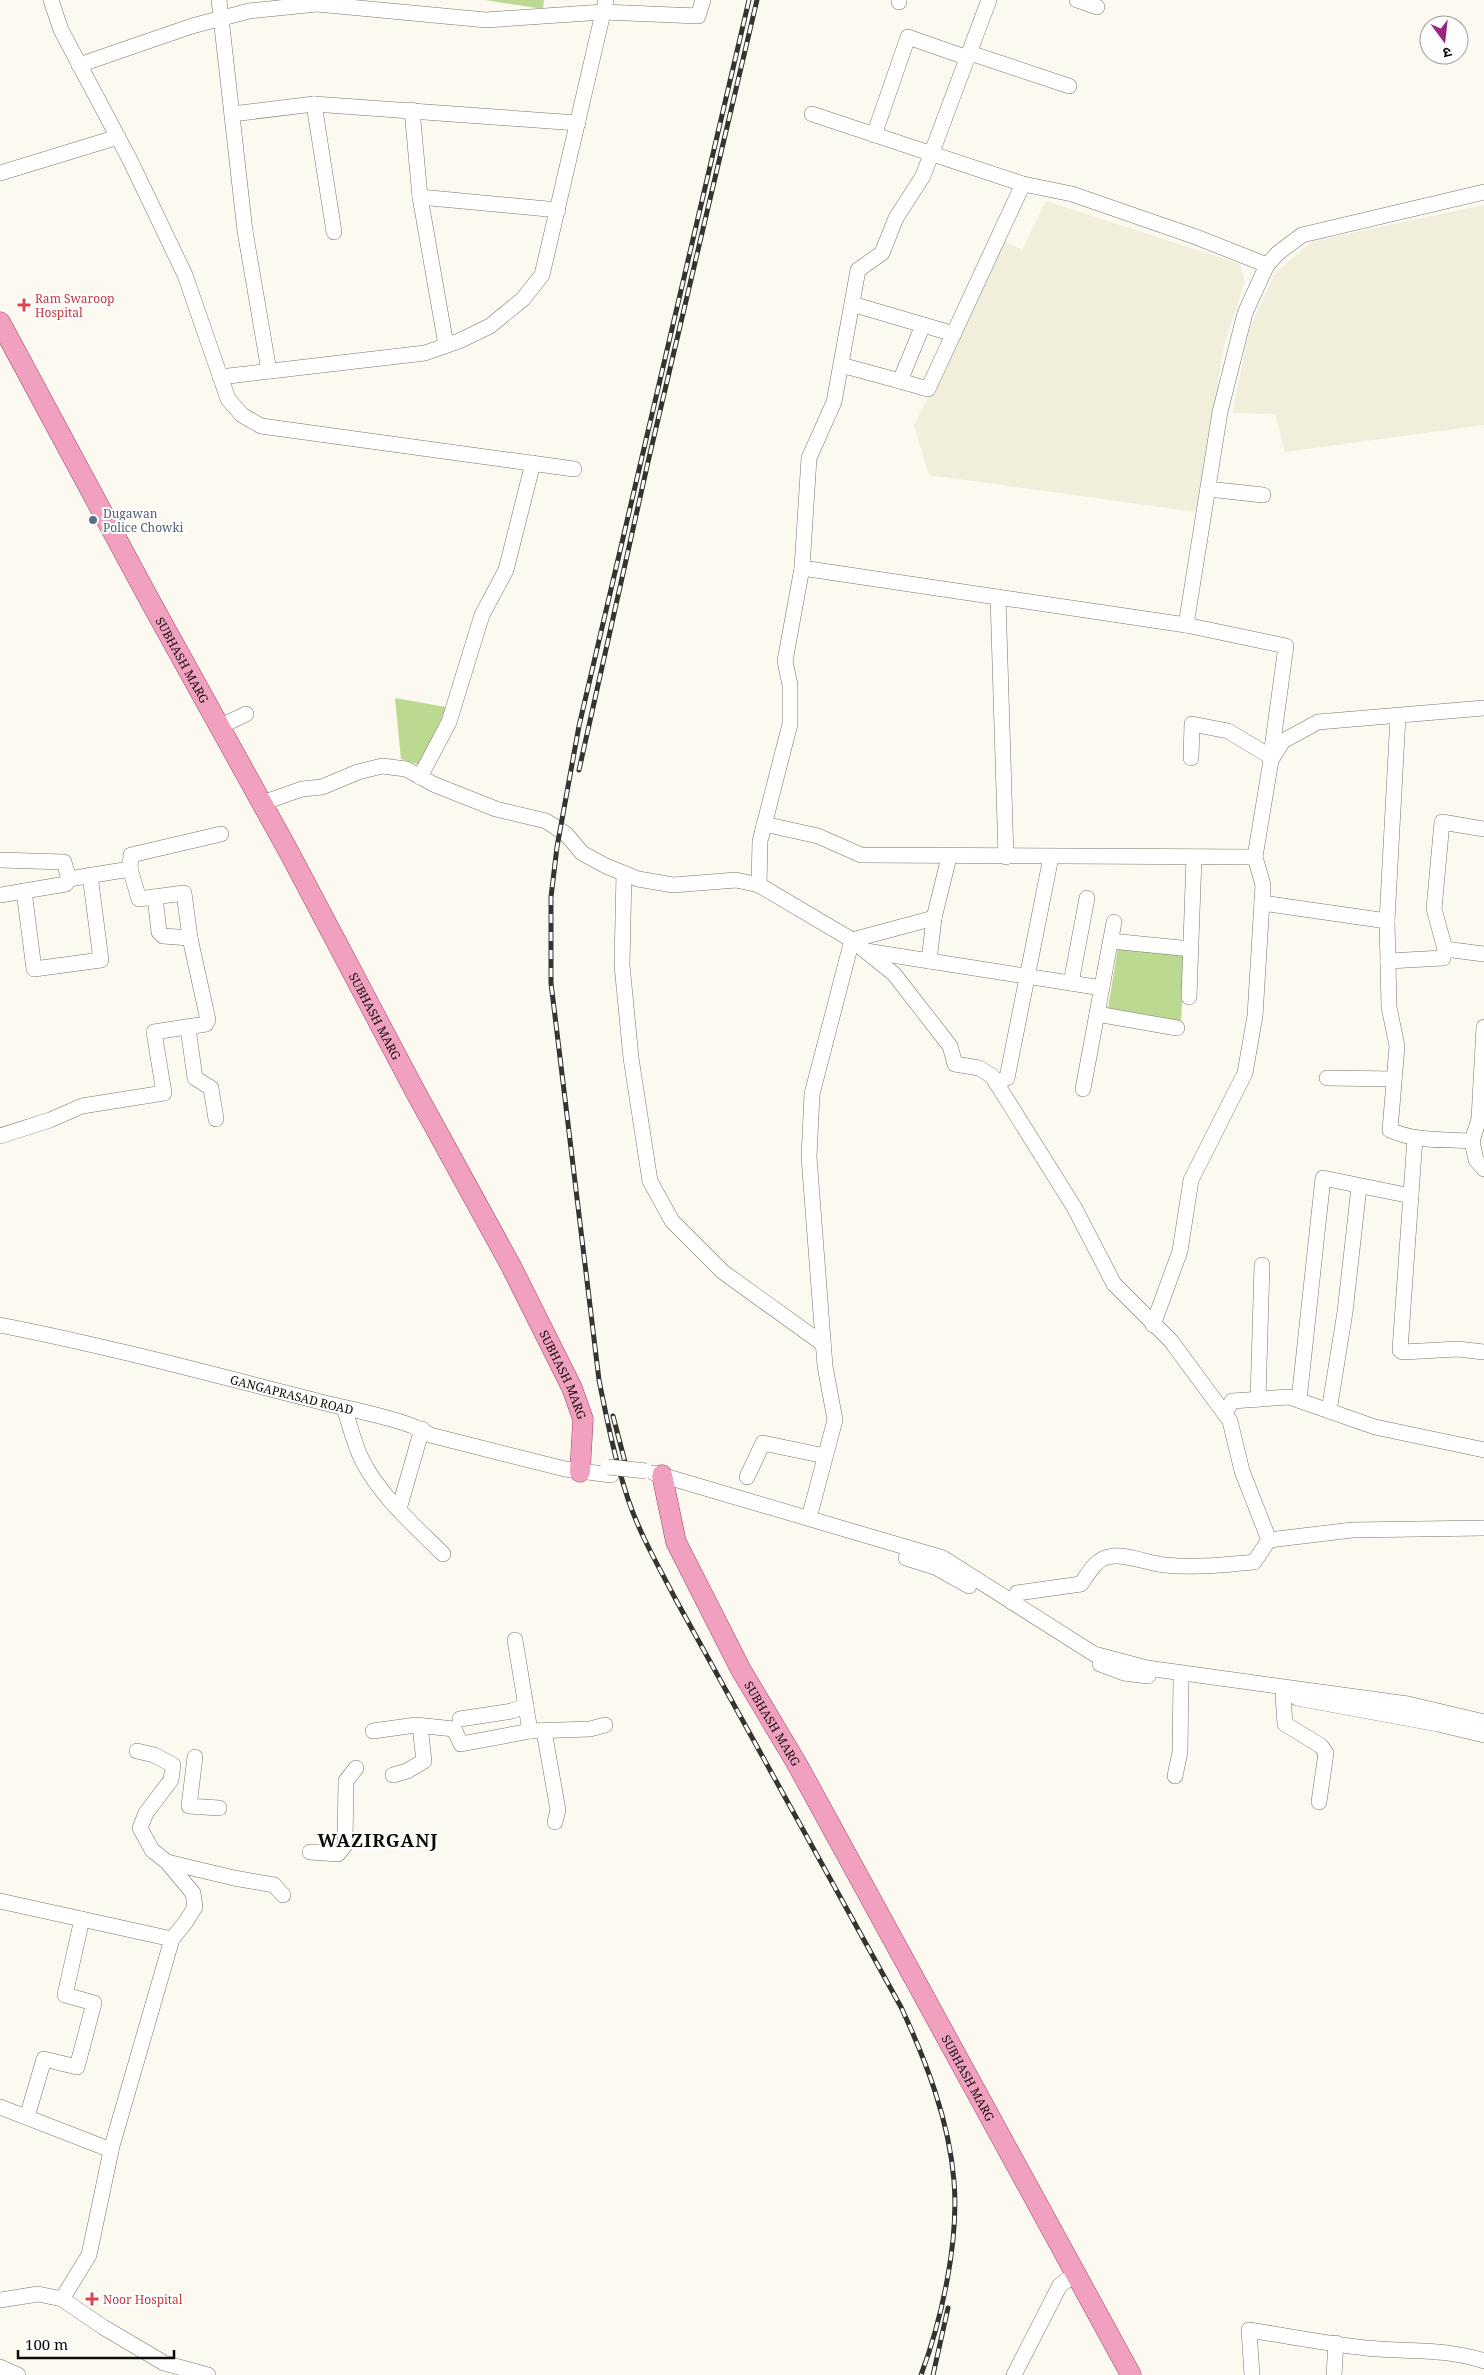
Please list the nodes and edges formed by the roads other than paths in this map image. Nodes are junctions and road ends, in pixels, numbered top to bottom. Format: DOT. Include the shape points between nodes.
graph roads {
  1 [pos="51,0"];
  2 [pos="220,0"];
  3 [pos="702,0"];
  4 [pos="989,0"];
  5 [pos="1077,0"];
  6 [pos="363,4"];
  7 [pos="604,6"];
  8 [pos="661,7"];
  9 [pos="1097,8"];
  10 [pos="221,18"];
  11 [pos="969,55"];
  12 [pos="79,65"];
  13 [pos="1069,86"];
  14 [pos="314,104"];
  15 [pos="412,110"];
  16 [pos="232,114"];
  17 [pos="812,114"];
  18 [pos="578,123"];
  19 [pos="874,135"];
  20 [pos="118,137"];
  21 [pos="932,154"];
  22 [pos="0,173"];
  23 [pos="1023,184"];
  24 [pos="1484,192"];
  25 [pos="420,197"];
  26 [pos="558,210"];
  27 [pos="334,232"];
  28 [pos="1267,266"];
  29 [pos="852,304"];
  30 [pos="0,322"];
  31 [pos="923,325"];
  32 [pos="954,334"];
  33 [pos="446,345"];
  34 [pos="841,365"];
  35 [pos="269,371"];
  36 [pos="220,377"];
  37 [pos="900,381"];
  38 [pos="533,463"];
  39 [pos="574,468"];
  40 [pos="1208,489"];
  41 [pos="1263,494"];
  42 [pos="802,568"];
  43 [pos="998,597"];
  44 [pos="1186,625"];
  45 [pos="1484,708"];
  46 [pos="246,714"];
  47 [pos="1398,716"];
  48 [pos="219,727"];
  49 [pos="1191,758"];
  50 [pos="1271,758"];
  51 [pos="420,777"];
  52 [pos="262,804"];
  53 [pos="764,824"];
  54 [pos="1484,829"];
  55 [pos="221,834"];
  56 [pos="949,857"];
  57 [pos="1006,857"];
  58 [pos="1051,857"];
  59 [pos="1194,857"];
  60 [pos="1255,857"];
  61 [pos="0,860"];
  62 [pos="130,869"];
  63 [pos="624,873"];
  64 [pos="90,875"];
  65 [pos="69,878"];
  66 [pos="759,885"];
  67 [pos="24,891"];
  68 [pos="0,895"];
  69 [pos="155,896"];
  70 [pos="1087,898"];
  71 [pos="1262,903"];
  72 [pos="934,918"];
  73 [pos="1387,921"];
  74 [pos="1114,922"];
  75 [pos="190,938"];
  76 [pos="852,940"];
  77 [pos="1111,941"];
  78 [pos="1190,949"];
  79 [pos="1445,949"];
  80 [pos="866,951"];
  81 [pos="1484,954"];
  82 [pos="929,961"];
  83 [pos="1388,961"];
  84 [pos="1027,976"];
  85 [pos="1071,983"];
  86 [pos="1102,988"];
  87 [pos="1189,996"];
  88 [pos="1097,1014"];
  89 [pos="1484,1027"];
  90 [pos="188,1028"];
  91 [pos="1177,1028"];
  92 [pos="1327,1078"];
  93 [pos="1394,1079"];
  94 [pos="996,1083"];
  95 [pos="1083,1089"];
  96 [pos="1482,1119"];
  97 [pos="216,1120"];
  98 [pos="0,1136"];
  99 [pos="1416,1138"];
  100 [pos="1472,1140"];
  101 [pos="1484,1169"];
  102 [pos="1359,1187"];
  103 [pos="1411,1196"];
  104 [pos="1262,1265"];
  105 [pos="0,1325"];
  106 [pos="1153,1325"];
  107 [pos="823,1344"];
  108 [pos="1484,1352"];
  109 [pos="1258,1399"];
  110 [pos="1299,1400"];
  111 [pos="344,1408"];
  112 [pos="1328,1411"];
  113 [pos="1225,1414"];
  114 [pos="422,1429"];
  115 [pos="1484,1450"];
  116 [pos="825,1456"];
  117 [pos="580,1468"];
  118 [pos="748,1477"];
  119 [pos="654,1478"];
  120 [pos="399,1509"];
  121 [pos="809,1518"];
  122 [pos="1484,1528"];
  123 [pos="1269,1540"];
  124 [pos="443,1554"];
  125 [pos="1012,1602"];
  126 [pos="515,1640"];
  127 [pos="1181,1680"];
  128 [pos="1283,1696"];
  129 [pos="526,1705"];
  130 [pos="460,1718"];
  131 [pos="1484,1722"];
  132 [pos="605,1725"];
  133 [pos="420,1726"];
  134 [pos="373,1731"];
  135 [pos="537,1731"];
  136 [pos="1484,1735"];
  137 [pos="137,1750"];
  138 [pos="195,1757"];
  139 [pos="356,1768"];
  140 [pos="393,1775"];
  141 [pos="1175,1776"];
  142 [pos="171,1780"];
  143 [pos="192,1788"];
  144 [pos="1319,1802"];
  145 [pos="219,1808"];
  146 [pos="555,1822"];
  147 [pos="310,1852"];
  148 [pos="167,1862"];
  149 [pos="283,1895"];
  150 [pos="0,1901"];
  151 [pos="82,1919"];
  152 [pos="172,1939"];
  153 [pos="0,2107"];
  154 [pos="27,2117"];
  155 [pos="111,2150"];
  156 [pos="1076,2274"];
  157 [pos="62,2299"];
  158 [pos="0,2300"];
  159 [pos="1336,2343"];
  160 [pos="1484,2361"];
  161 [pos="0,2367"];
  162 [pos="18,2375"];
  163 [pos="208,2375"];
  164 [pos="1014,2375"];
  165 [pos="1131,2375"];
  166 [pos="1252,2375"];
  167 [pos="1334,2375"];
  1 -- 12 [label="street" via="61,30"];
  2 -- 10 [label="street"];
  3 -- 8 [label="street" via="698,16"];
  4 -- 11 [label="street"];
  5 -- 9 [label="street"];
  6 -- 7 [label="street" via="486,20"];
  6 -- 10 [label="street" via="317,4 249,11"];
  7 -- 8 [label="street"];
  7 -- 18 [label="street"];
  10 -- 12 [label="street"];
  10 -- 16 [label="street"];
  11 -- 13 [label="street"];
  11 -- 19 [label="street" via="908,37"];
  11 -- 21 [label="street"];
  12 -- 20 [label="street"];
  14 -- 15 [label="street"];
  14 -- 16 [label="street"];
  14 -- 27 [label="street"];
  15 -- 18 [label="street"];
  15 -- 25 [label="street"];
  16 -- 35 [label="street" via="245,231"];
  17 -- 19 [label="street"];
  18 -- 26 [label="street"];
  19 -- 21 [label="street"];
  20 -- 22 [label="street"];
  20 -- 36 [label="street" via="184,275"];
  21 -- 23 [label="street"];
  21 -- 29 [label="street" via="924,176 896,218 882,252 858,270"];
  23 -- 28 [label="street" via="1072,194 1196,237"];
  23 -- 32 [label="street"];
  24 -- 28 [label="street" via="1302,235"];
  25 -- 26 [label="street"];
  25 -- 33 [label="street"];
  26 -- 33 [label="street" via="542,275 524,299 490,326"];
  28 -- 40 [label="street" via="1245,313 1220,412"];
  29 -- 31 [label="street"];
  29 -- 34 [label="street"];
  30 -- 48 [label="main road, SUBHASH MARG"];
  31 -- 32 [label="street"];
  31 -- 37 [label="street"];
  32 -- 37 [label="street" via="928,390"];
  33 -- 35 [label="street" via="425,353"];
  34 -- 37 [label="street"];
  34 -- 42 [label="street" via="834,402 809,458"];
  35 -- 36 [label="street"];
  36 -- 38 [label="street" via="228,399 242,415 261,426"];
  38 -- 39 [label="street"];
  38 -- 51 [label="street" via="506,570 482,615 448,722"];
  40 -- 41 [label="street"];
  40 -- 44 [label="street"];
  42 -- 43 [label="street"];
  42 -- 53 [label="street" via="785,661 790,685 790,724"];
  43 -- 44 [label="street"];
  43 -- 57 [label="street"];
  44 -- 50 [label="street" via="1286,646"];
  45 -- 47 [label="street"];
  46 -- 48 [label="street"];
  47 -- 50 [label="street" via="1318,722 1283,741"];
  47 -- 73 [label="street"];
  48 -- 52 [label="main road, SUBHASH MARG"];
  49 -- 50 [label="street" via="1192,724 1230,732"];
  50 -- 60 [label="street"];
  51 -- 52 [label="street" via="406,769 382,766"];
  51 -- 63 [label="street" via="496,809 546,821 566,834 582,853"];
  52 -- 117 [label="main road, SUBHASH MARG" via="507,1260 572,1388 583,1420"];
  53 -- 56 [label="street" via="818,836 861,855"];
  53 -- 66 [label="street" via="760,841"];
  54 -- 79 [label="street" via="1442,822 1434,909"];
  55 -- 62 [label="street" via="131,856"];
  56 -- 57 [label="street"];
  56 -- 72 [label="street"];
  57 -- 58 [label="street"];
  58 -- 59 [label="street"];
  58 -- 84 [label="street"];
  59 -- 60 [label="street"];
  59 -- 78 [label="street"];
  60 -- 71 [label="street" via="1263,885"];
  61 -- 65 [label="street" via="64,862"];
  62 -- 64 [label="street"];
  62 -- 69 [label="street" via="139,898"];
  63 -- 66 [label="street" via="672,885 736,880"];
  63 -- 107 [label="street" via="622,965 650,1181 672,1221 723,1272"];
  64 -- 65 [label="street"];
  64 -- 67 [label="street" via="100,960 34,969"];
  65 -- 67 [label="street" via="66,884"];
  66 -- 76 [label="street"];
  67 -- 68 [label="street"];
  69 -- 75 [label="street" via="159,932 163,936"];
  69 -- 75 [label="street" via="184,893"];
  70 -- 85 [label="street"];
  71 -- 73 [label="street"];
  71 -- 106 [label="street" via="1255,1016 1245,1073 1191,1180 1180,1251"];
  72 -- 76 [label="street"];
  72 -- 82 [label="street"];
  73 -- 83 [label="street"];
  74 -- 77 [label="street"];
  75 -- 90 [label="street" via="208,1020 206,1024"];
  76 -- 80 [label="street"];
  76 -- 107 [label="street" via="812,1094 809,1156"];
  77 -- 78 [label="street"];
  77 -- 86 [label="street"];
  78 -- 87 [label="street"];
  79 -- 81 [label="street"];
  79 -- 83 [label="street" via="1444,958"];
  80 -- 82 [label="street"];
  80 -- 94 [label="street" via="894,974 926,1014 950,1046 955,1064 979,1068 992,1076"];
  82 -- 84 [label="street"];
  83 -- 93 [label="street" via="1389,1007 1397,1046"];
  84 -- 85 [label="street"];
  84 -- 94 [label="street" via="1007,1078"];
  85 -- 86 [label="street"];
  86 -- 88 [label="street"];
  88 -- 91 [label="street"];
  88 -- 95 [label="street"];
  89 -- 96 [label="street"];
  90 -- 97 [label="street" via="195,1078 211,1088"];
  90 -- 98 [label="street" via="154,1032 164,1093 82,1106"];
  92 -- 93 [label="street"];
  93 -- 99 [label="street" via="1390,1130"];
  94 -- 106 [label="street" via="1074,1207 1114,1284"];
  96 -- 100 [label="street"];
  99 -- 100 [label="street"];
  99 -- 103 [label="street"];
  100 -- 101 [label="street" via="1476,1160"];
  102 -- 103 [label="street"];
  102 -- 110 [label="street" via="1323,1178"];
  102 -- 112 [label="street" via="1346,1312"];
  103 -- 108 [label="street" via="1400,1350"];
  104 -- 109 [label="street"];
  105 -- 111 [label="street, GANGAPRASAD ROAD" via="78,1340"];
  106 -- 113 [label="street" via="1170,1341"];
  107 -- 116 [label="street" via="834,1420"];
  109 -- 110 [label="street" via="1289,1397"];
  109 -- 113 [label="street" via="1232,1401"];
  110 -- 112 [label="street"];
  111 -- 114 [label="street, GANGAPRASAD ROAD"];
  111 -- 120 [label="street" via="361,1459"];
  112 -- 115 [label="street" via="1375,1427"];
  113 -- 123 [label="street" via="1230,1421 1242,1471"];
  114 -- 117 [label="street, GANGAPRASAD ROAD" via="430,1435"];
  114 -- 120 [label="street"];
  116 -- 118 [label="street" via="763,1443"];
  116 -- 121 [label="street"];
  117 -- 119 [label="street"];
  119 -- 121 [label="street"];
  119 -- 127 [label="street" via="934,1567 1003,1604 1088,1660 1124,1673"];
  119 -- 156 [label="main road, SUBHASH MARG" via="676,1542 741,1670 797,1764"];
  120 -- 124 [label="street"];
  121 -- 125 [label="street" via="943,1558"];
  122 -- 123 [label="street" via="1352,1530"];
  123 -- 125 [label="street" via="1254,1562 1208,1567 1164,1565 1108,1556 1094,1566 1081,1584 1017,1593"];
  125 -- 131 [label="street" via="1094,1654 1147,1668 1408,1704"];
  126 -- 129 [label="street"];
  127 -- 128 [label="street"];
  127 -- 141 [label="street" via="1180,1752"];
  128 -- 136 [label="street"];
  128 -- 144 [label="street" via="1285,1724 1322,1746 1326,1753"];
  129 -- 130 [label="street" via="512,1711"];
  129 -- 135 [label="street"];
  132 -- 135 [label="street" via="590,1729"];
  133 -- 134 [label="street"];
  133 -- 135 [label="street" via="454,1729 461,1744"];
  133 -- 140 [label="street" via="424,1761"];
  135 -- 146 [label="street" via="558,1810"];
  137 -- 142 [label="street" via="173,1765"];
  138 -- 143 [label="street"];
  139 -- 147 [label="street" via="346,1781 344,1845 338,1854"];
  142 -- 143 [label="street"];
  142 -- 148 [label="street" via="146,1813 140,1828 152,1850"];
  143 -- 145 [label="street" via="190,1806"];
  148 -- 149 [label="street" via="274,1884"];
  148 -- 152 [label="street" via="193,1893 194,1907"];
  150 -- 151 [label="street"];
  151 -- 152 [label="street"];
  151 -- 154 [label="street" via="65,1995 94,2003 76,2067 44,2059"];
  152 -- 155 [label="street"];
  153 -- 154 [label="street"];
  154 -- 155 [label="street"];
  155 -- 157 [label="street" via="89,2256"];
  156 -- 164 [label="street" via="1060,2285"];
  156 -- 165 [label="main road, SUBHASH MARG"];
  157 -- 158 [label="street" via="38,2294"];
  157 -- 163 [label="street" via="164,2363"];
  159 -- 160 [label="street" via="1366,2348 1435,2351"];
  159 -- 166 [label="street" via="1249,2330"];
  159 -- 167 [label="street"];
  161 -- 162 [label="street"];
}
